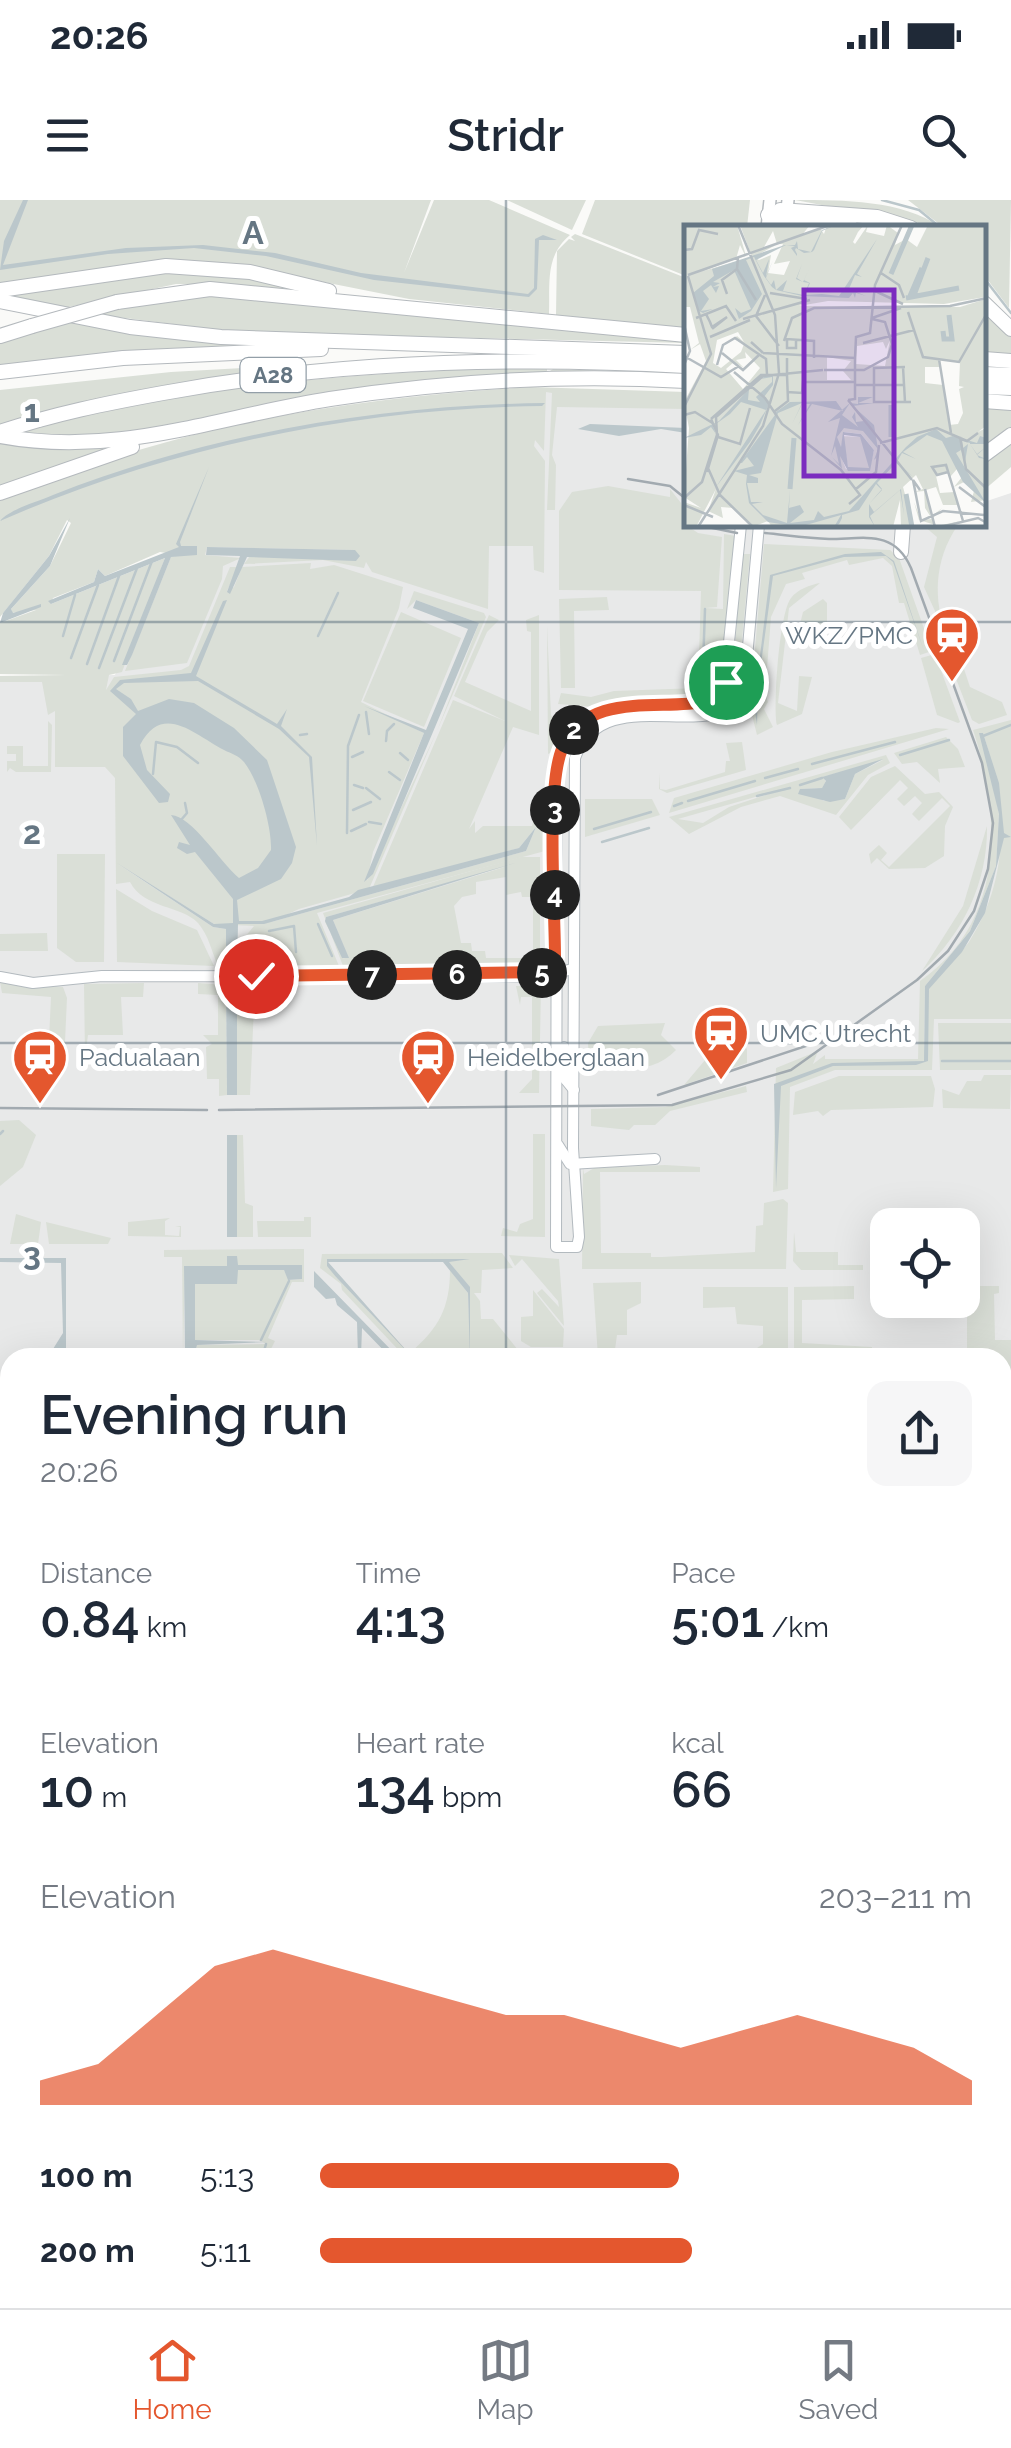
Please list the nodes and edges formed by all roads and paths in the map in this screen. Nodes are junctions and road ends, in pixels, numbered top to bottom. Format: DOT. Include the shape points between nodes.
graph roads {
  1 [pos="779,214"];
  2 [pos="836,225"];
  3 [pos="902,225"];
  4 [pos="0,290"];
  5 [pos="0,302"];
  6 [pos="384,304"];
  7 [pos="986,305"];
  8 [pos="1011,329"];
  9 [pos="684,335"];
  10 [pos="0,336"];
  11 [pos="412,345"];
  12 [pos="684,353"];
  13 [pos="986,359"];
  14 [pos="1011,361"];
  15 [pos="684,366"];
  16 [pos="0,372"];
  17 [pos="986,374"];
  18 [pos="1011,375"];
  19 [pos="684,380"];
  20 [pos="986,387"];
  21 [pos="1011,388"];
  22 [pos="986,401"];
  23 [pos="1011,402"];
  24 [pos="213,422"];
  25 [pos="0,434"];
  26 [pos="1011,435"];
  27 [pos="986,454"];
  28 [pos="0,492"];
  29 [pos="741,528"];
  30 [pos="759,528"];
  31 [pos="904,528"];
  32 [pos="901,552"];
  33 [pos="555,957"];
  34 [pos="572,969"];
  35 [pos="536,975"];
  36 [pos="555,976"];
  37 [pos="0,977"];
  38 [pos="558,1017"];
  39 [pos="574,1090"];
  40 [pos="574,1134"];
  41 [pos="558,1144"];
  42 [pos="655,1159"];
  43 [pos="582,1167"];
  44 [pos="578,1206"];
  45 [pos="556,1207"];
  1 -- 2 [label="highway"];
  1 -- 3 [label="highway" via="877,216"];
  4 -- 6 [label="highway" via="190,266 250,272"];
  5 -- 11 [label="highway, A28" via="175,333"];
  6 -- 9 [label="highway"];
  6 -- 10 [label="highway, bridge" via="210,289 117,302"];
  7 -- 8 [label="highway"];
  11 -- 12 [label="highway, A28"];
  11 -- 16 [label="highway, A28" via="122,358"];
  13 -- 14 [label="highway"];
  15 -- 25 [label="highway, A28" via="522,360 353,367 210,384"];
  17 -- 18 [label="highway"];
  19 -- 24 [label="highway, A28" via="453,384"];
  20 -- 21 [label="highway"];
  22 -- 23 [label="highway"];
  24 -- 25 [label="highway, A28" via="100,444"];
  24 -- 28 [label="highway"];
  26 -- 27 [label="highway"];
  29 -- 33 [label="main road" via="721,694 707,703 609,707 578,726 562,748 555,780"];
  30 -- 34 [label="main road" via="738,701 720,714 614,720 576,752"];
  31 -- 32 [label="highway"];
  33 -- 35 [label="main road" via="550,971"];
  33 -- 36 [label="main road"];
  34 -- 36 [label="main road"];
  34 -- 39 [label="main road"];
  35 -- 36 [label="main road"];
  35 -- 37 [label="main road" via="88,976 33,983"];
  36 -- 38 [label="main road"];
  38 -- 39 [label="main road" via="565,1079"];
  38 -- 41 [label="main road"];
  39 -- 40 [label="main road"];
  40 -- 43 [label="main road"];
  40 -- 43 [label="main road"];
  41 -- 43 [label="main road" via="565,1160"];
  41 -- 45 [label="main road"];
  42 -- 43 [label="main road"];
  43 -- 44 [label="main road"];
  44 -- 45 [label="main road"];
  44 -- 45 [label="main road" via="577,1246 556,1247"];
}
